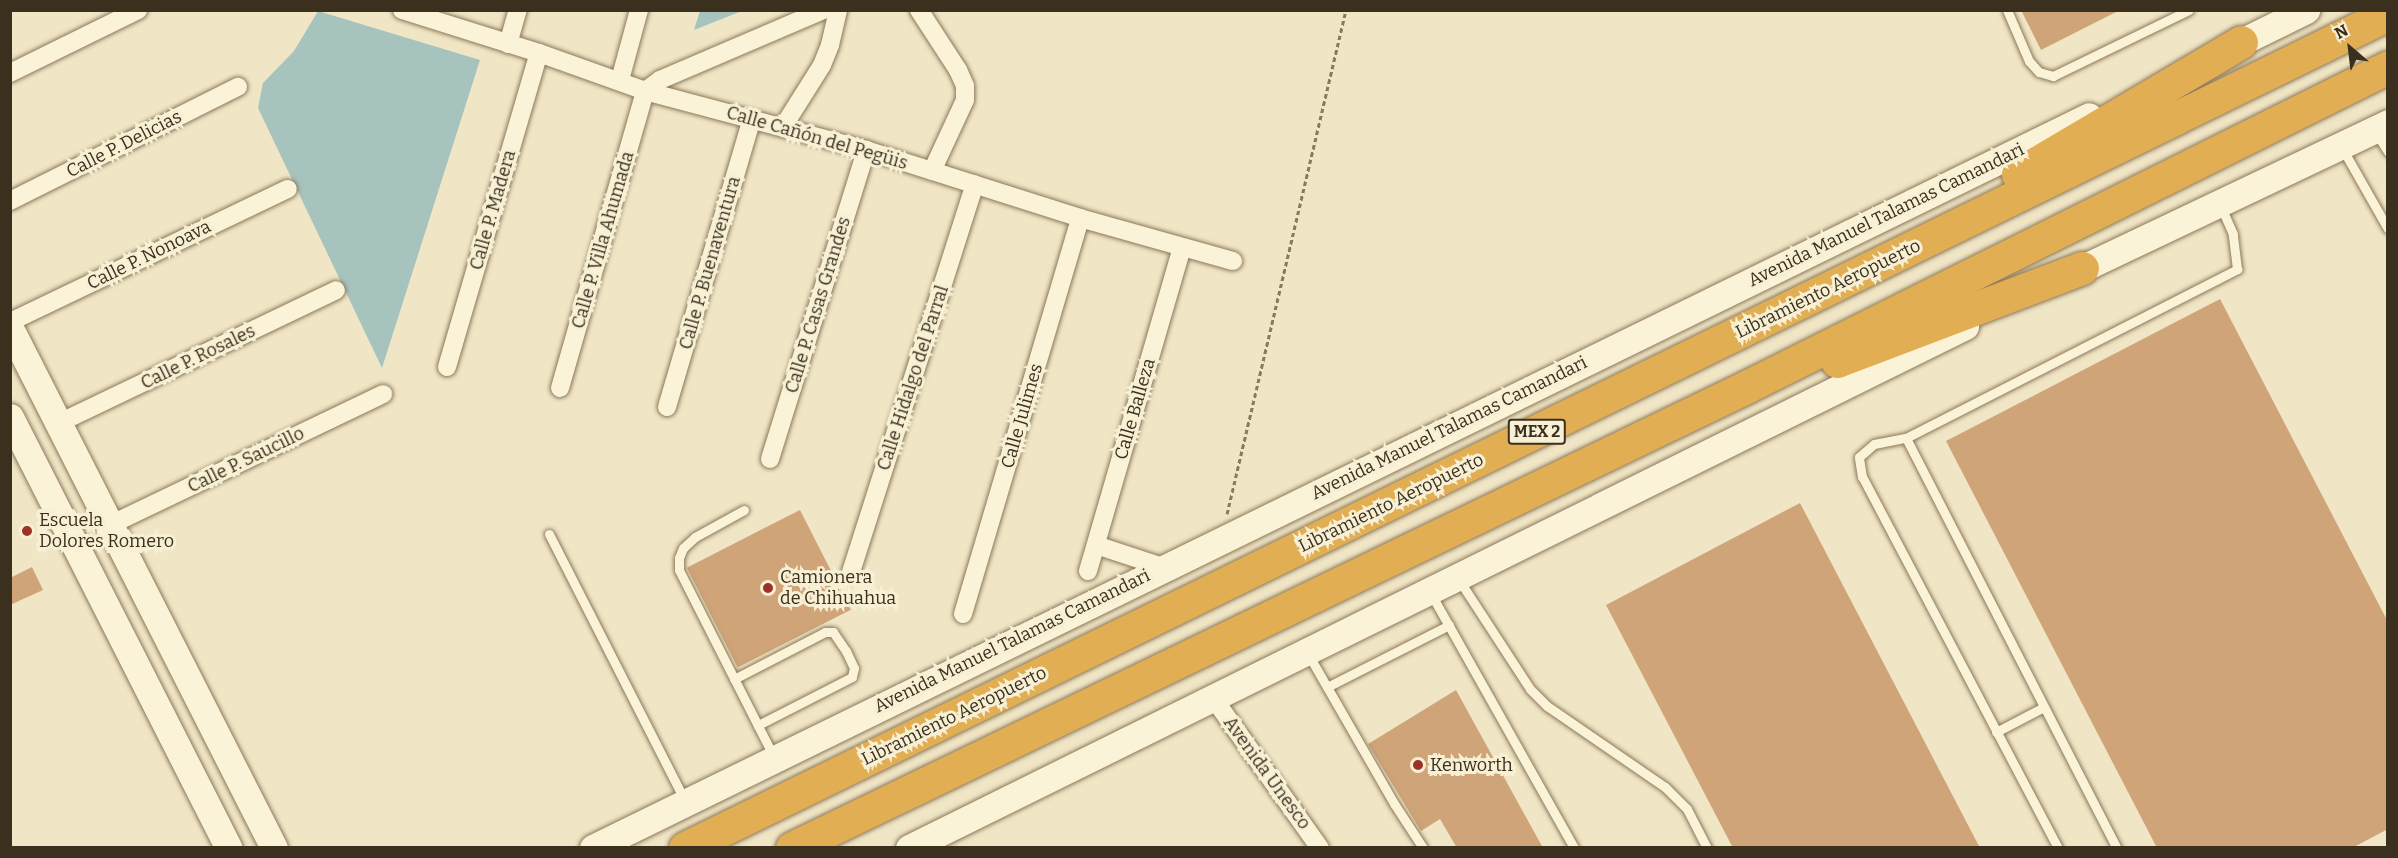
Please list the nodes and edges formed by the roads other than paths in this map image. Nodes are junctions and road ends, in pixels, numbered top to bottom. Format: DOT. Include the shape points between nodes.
graph roads {
  1 [pos="138,10"];
  2 [pos="518,10"];
  3 [pos="639,10"];
  4 [pos="823,10"];
  5 [pos="838,10"];
  6 [pos="919,10"];
  7 [pos="2007,10"];
  8 [pos="2189,10"];
  9 [pos="2306,10"];
  10 [pos="404,11"];
  11 [pos="2388,14"];
  12 [pos="2241,42"];
  13 [pos="508,44"];
  14 [pos="539,53"];
  15 [pos="2388,68"];
  16 [pos="10,73"];
  17 [pos="620,80"];
  18 [pos="238,87"];
  19 [pos="645,91"];
  20 [pos="752,119"];
  21 [pos="783,127"];
  22 [pos="2383,135"];
  23 [pos="2341,145"];
  24 [pos="866,150"];
  25 [pos="932,171"];
  26 [pos="975,184"];
  27 [pos="288,189"];
  28 [pos="10,201"];
  29 [pos="2219,203"];
  30 [pos="1080,218"];
  31 [pos="2388,230"];
  32 [pos="1182,247"];
  33 [pos="1233,261"];
  34 [pos="2082,268"];
  35 [pos="1864,272"];
  36 [pos="336,290"];
  37 [pos="10,322"];
  38 [pos="10,328"];
  39 [pos="447,367"];
  40 [pos="1746,387"];
  41 [pos="560,388"];
  42 [pos="383,394"];
  43 [pos="667,407"];
  44 [pos="10,417"];
  45 [pos="59,423"];
  46 [pos="1906,438"];
  47 [pos="770,459"];
  48 [pos="744,510"];
  49 [pos="110,525"];
  50 [pos="549,534"];
  51 [pos="1096,545"];
  52 [pos="123,552"];
  53 [pos="1163,567"];
  54 [pos="86,570"];
  55 [pos="1089,571"];
  56 [pos="851,572"];
  57 [pos="1458,578"];
  58 [pos="1430,592"];
  59 [pos="963,614"];
  60 [pos="1449,625"];
  61 [pos="1308,652"];
  62 [pos="734,680"];
  63 [pos="1328,687"];
  64 [pos="1214,699"];
  65 [pos="2044,707"];
  66 [pos="758,725"];
  67 [pos="1996,732"];
  68 [pos="220,742"];
  69 [pos="774,757"];
  70 [pos="184,760"];
  71 [pos="685,801"];
  72 [pos="686,847"];
  73 [pos="229,848"];
  74 [pos="274,848"];
  75 [pos="593,848"];
  76 [pos="792,848"];
  77 [pos="909,848"];
  78 [pos="1320,848"];
  79 [pos="1423,848"];
  80 [pos="1575,848"];
  81 [pos="1707,848"];
  82 [pos="2058,848"];
  83 [pos="2117,848"];
  1 -- 16 [label="street"];
  2 -- 13 [label="street"];
  3 -- 17 [label="street"];
  4 -- 19 [label="street" via="660,80"];
  5 -- 21 [label="street" via="822,65"];
  6 -- 25 [label="street" via="965,86 964,100"];
  7 -- 8 [label="lane" via="2029,61 2039,72 2053,76"];
  9 -- 12 [label="main road, Avenida Manuel Talamas Camandari"];
  10 -- 13 [label="street, Calle Cañón del Pegüis"];
  11 -- 35 [label="highway, Libramiento Aeropuerto / MEX 2"];
  12 -- 35 [label="highway" via="1957,210"];
  12 -- 53 [label="main road, Avenida Manuel Talamas Camandari"];
  13 -- 14 [label="street, Calle Cañón del Pegüis"];
  14 -- 17 [label="street, Calle Cañón del Pegüis"];
  14 -- 39 [label="street, Calle P. Madera"];
  15 -- 40 [label="highway, MEX 2"];
  17 -- 19 [label="street, Calle Cañón del Pegüis"];
  18 -- 28 [label="street, Calle P. Delicias"];
  19 -- 20 [label="street, Calle Cañón del Pegüis"];
  19 -- 41 [label="street, Calle P. Villa Ahumada"];
  20 -- 21 [label="street, Calle Cañón del Pegüis"];
  20 -- 43 [label="street, Calle P. Buenaventura"];
  21 -- 24 [label="street, Calle Cañón del Pegüis"];
  22 -- 23 [label="main road"];
  23 -- 29 [label="main road"];
  23 -- 31 [label="lane"];
  24 -- 25 [label="street, Calle Cañón del Pegüis"];
  24 -- 47 [label="street, Calle P. Casas Grandes"];
  25 -- 26 [label="street, Calle Cañón del Pegüis"];
  26 -- 30 [label="street, Calle Cañón del Pegüis"];
  26 -- 56 [label="street, Calle Hidalgo del Parral"];
  27 -- 37 [label="street, Calle P. Nonoava"];
  29 -- 34 [label="main road"];
  29 -- 46 [label="lane" via="2233,234 2237,269"];
  30 -- 32 [label="street, Calle Cañón del Pegüis"];
  30 -- 59 [label="street, Calle Julimes"];
  32 -- 33 [label="street, Calle Cañón del Pegüis"];
  32 -- 51 [label="street, Calle Balleza"];
  34 -- 40 [label="highway" via="1859,354"];
  34 -- 57 [label="main road"];
  35 -- 72 [label="highway, Libramiento Aeropuerto / MEX 2"];
  36 -- 45 [label="street, Calle P. Rosales"];
  38 -- 45 [label="main road"];
  40 -- 76 [label="highway, MEX 2"];
  42 -- 49 [label="street, Calle P. Saucillo"];
  44 -- 54 [label="main road"];
  45 -- 49 [label="main road"];
  46 -- 65 [label="lane"];
  46 -- 67 [label="lane" via="1874,444 1859,457 1862,477"];
  48 -- 62 [label="lane" via="695,537 679,558 683,579"];
  49 -- 52 [label="main road"];
  50 -- 71 [label="lane"];
  51 -- 53 [label="street"];
  51 -- 55 [label="street, Calle Balleza"];
  52 -- 54 [label="main road"];
  52 -- 68 [label="main road"];
  53 -- 69 [label="main road, Avenida Manuel Talamas Camandari"];
  54 -- 70 [label="main road"];
  57 -- 58 [label="main road"];
  57 -- 81 [label="lane" via="1530,689 1547,706 1665,787 1687,809"];
  58 -- 60 [label="lane"];
  58 -- 61 [label="main road"];
  60 -- 63 [label="lane"];
  60 -- 80 [label="lane"];
  61 -- 63 [label="lane"];
  61 -- 64 [label="main road"];
  62 -- 66 [label="lane"];
  62 -- 66 [label="lane" via="825,632 833,632 846,651 855,668 852,677"];
  63 -- 79 [label="lane"];
  64 -- 77 [label="main road"];
  64 -- 78 [label="street, Avenida Unesco"];
  65 -- 67 [label="lane"];
  65 -- 83 [label="lane"];
  66 -- 69 [label="lane"];
  67 -- 82 [label="lane"];
  68 -- 70 [label="main road"];
  68 -- 74 [label="main road"];
  69 -- 71 [label="main road, Avenida Manuel Talamas Camandari"];
  70 -- 73 [label="main road"];
  71 -- 75 [label="main road, Avenida Manuel Talamas Camandari"];
}
